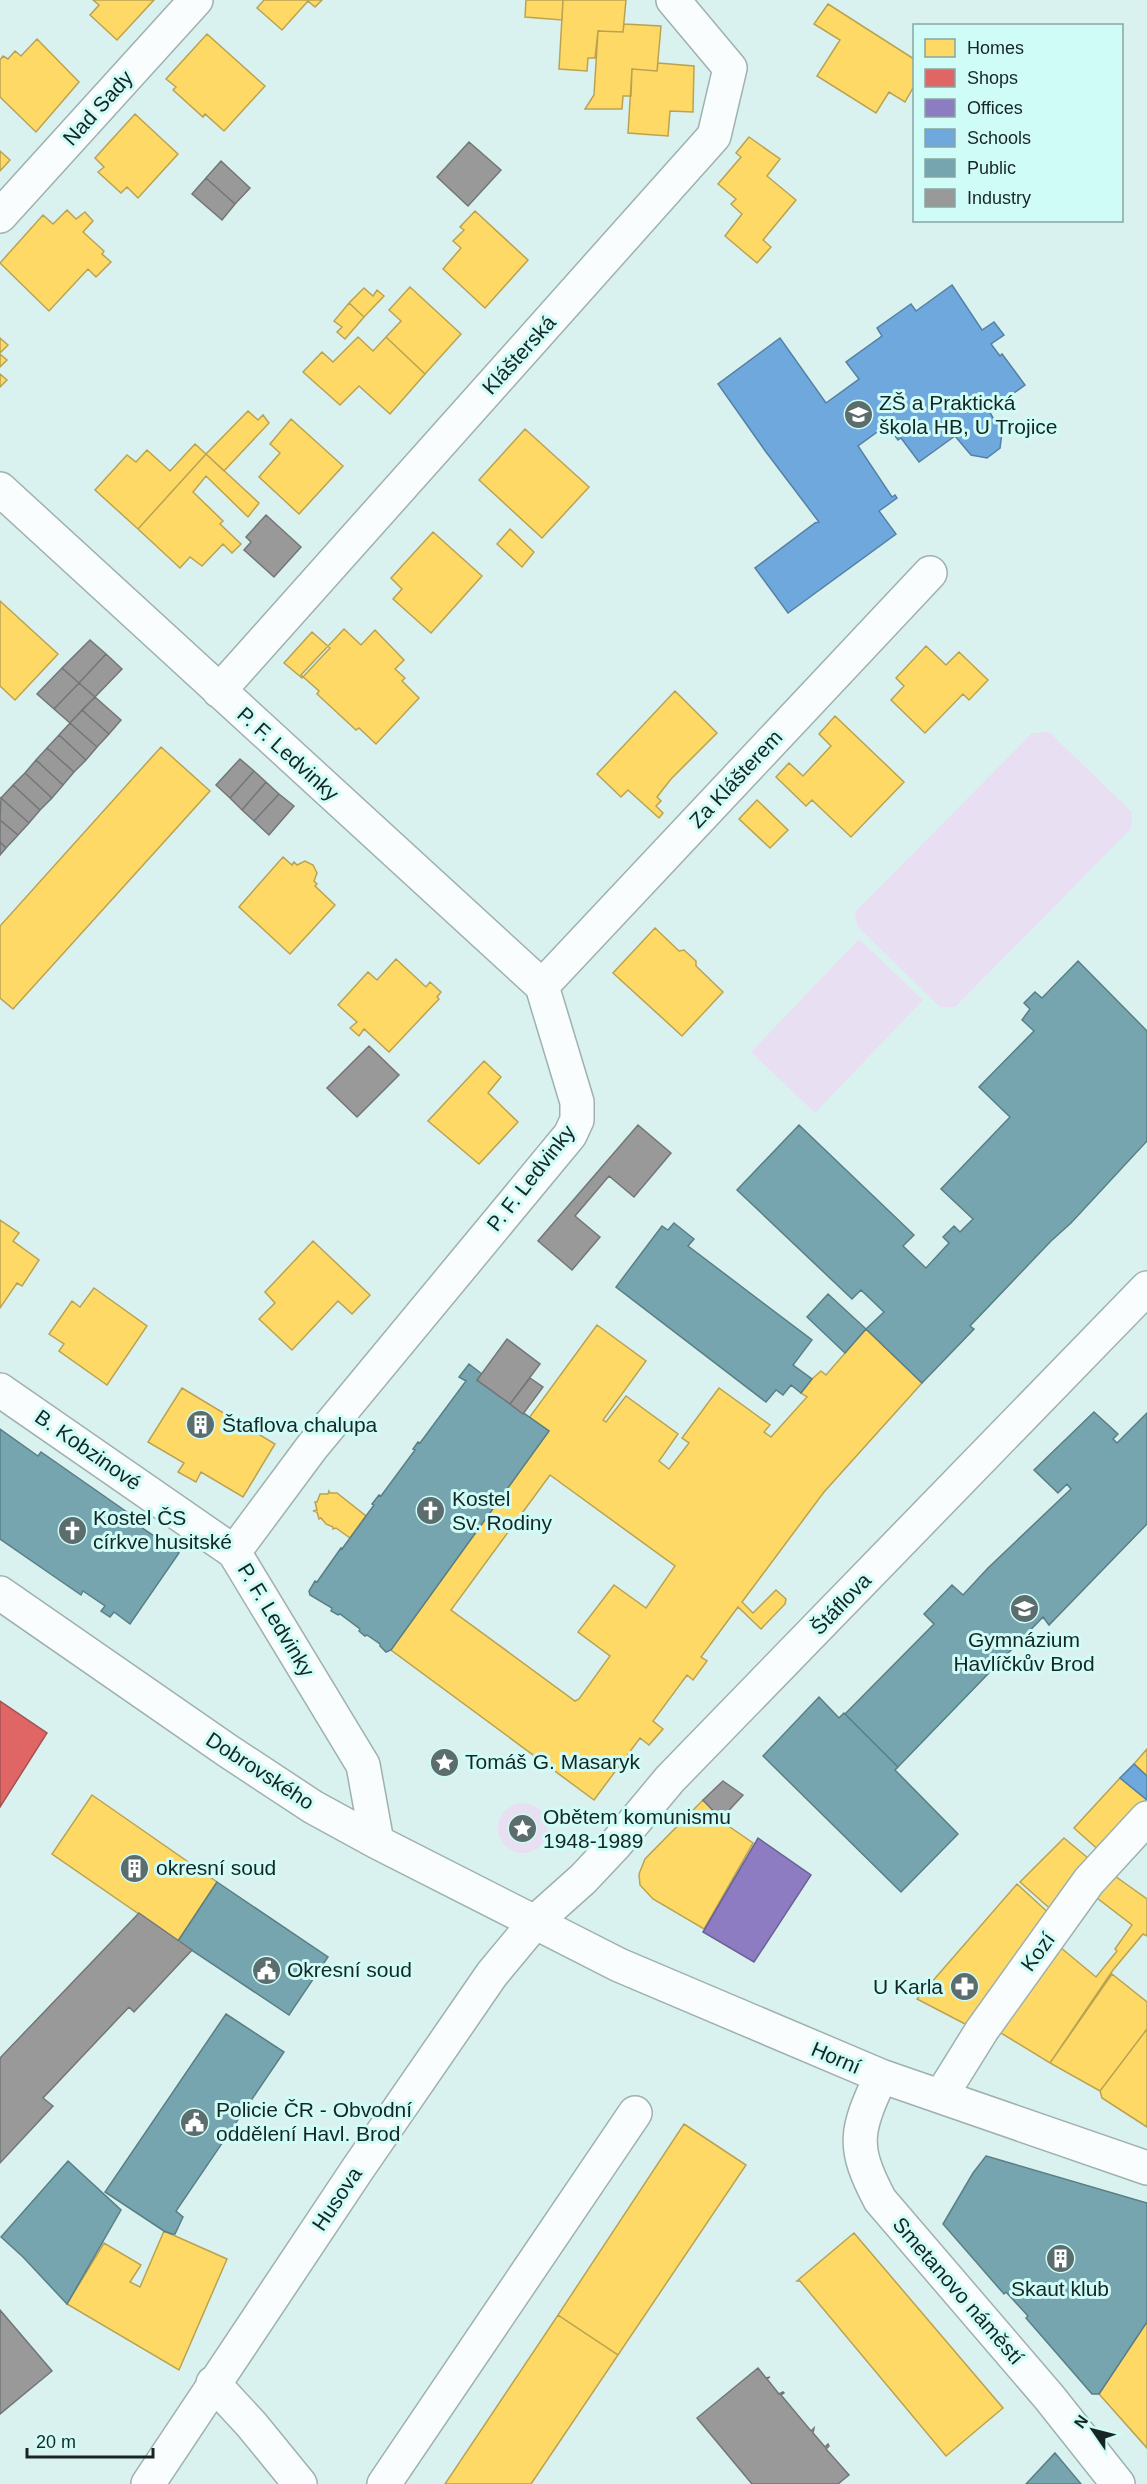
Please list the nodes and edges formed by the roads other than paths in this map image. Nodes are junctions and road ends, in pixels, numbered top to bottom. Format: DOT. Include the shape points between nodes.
graph roads {
  1 [pos="196,0"];
  2 [pos="673,0"];
  3 [pos="0,216"];
  4 [pos="0,489"];
  5 [pos="930,573"];
  6 [pos="219,691"];
  7 [pos="542,986"];
  8 [pos="1147,1288"];
  9 [pos="0,1390"];
  10 [pos="234,1552"];
  11 [pos="0,1593"];
  12 [pos="1147,1818"];
  13 [pos="377,1842"];
  14 [pos="536,1921"];
  15 [pos="881,2076"];
  16 [pos="941,2096"];
  17 [pos="635,2113"];
  18 [pos="1147,2168"];
  19 [pos="213,2383"];
  20 [pos="148,2484"];
  21 [pos="300,2484"];
  22 [pos="384,2484"];
  23 [pos="1118,2484"];
  1 -- 3 [label="street, Nad Sady"];
  2 -- 6 [label="street, Klášterská" via="730,68 714,136"];
  4 -- 6 [label="street, P. F. Ledvinky"];
  5 -- 7 [label="street, Za Klášterem"];
  6 -- 7 [label="street, P. F. Ledvinky"];
  7 -- 10 [label="street, P. F. Ledvinky" via="577,1102 577,1120 570,1135 312,1447"];
  8 -- 14 [label="street, Štáflova" via="670,1779 583,1879"];
  9 -- 10 [label="street, B. Kobzinové"];
  10 -- 13 [label="street, P. F. Ledvinky" via="363,1765"];
  11 -- 13 [label="street, Dobrovského" via="228,1751"];
  12 -- 16 [label="street, Kozí" via="1089,1881 982,2030"];
  13 -- 14 [label="street, Dobrovského"];
  14 -- 15 [label="street, Horní" via="619,1965"];
  14 -- 19 [label="street, Husova" via="492,1974"];
  15 -- 16 [label="street, Horní"];
  15 -- 23 [label="street, Smetanovo náměstí" via="865,2113 859,2140 864,2170 880,2200"];
  16 -- 18 [label="street, Horní"];
  17 -- 22 [label="street"];
  19 -- 20 [label="street, Husova"];
  19 -- 21 [label="street"];
}
